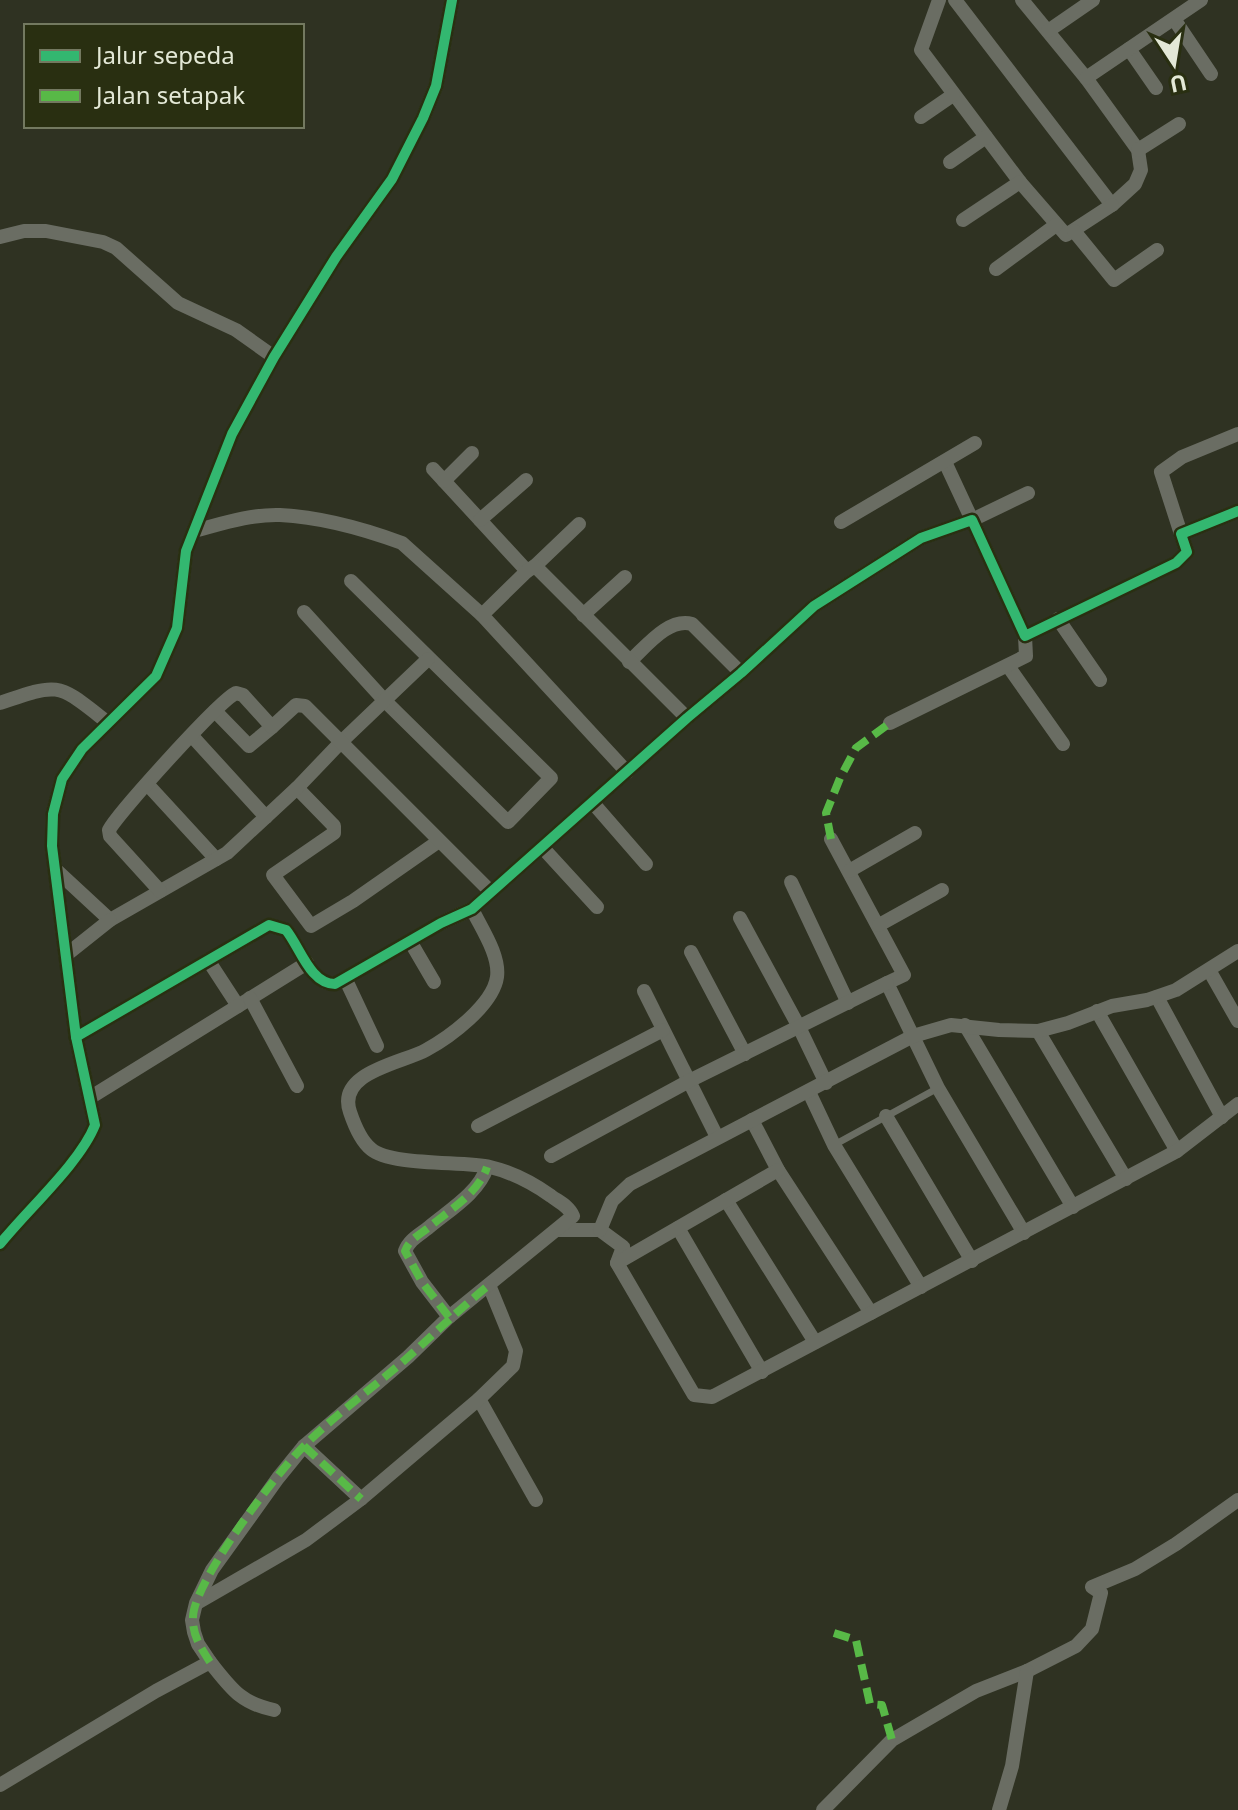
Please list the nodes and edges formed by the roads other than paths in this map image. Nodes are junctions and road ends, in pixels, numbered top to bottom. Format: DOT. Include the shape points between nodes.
graph roads {
  1 [pos="452,0"];
  2 [pos="939,0"];
  3 [pos="955,0"];
  4 [pos="1022,0"];
  5 [pos="1093,0"];
  6 [pos="1201,0"];
  7 [pos="1174,19"];
  8 [pos="1048,31"];
  9 [pos="1129,49"];
  10 [pos="1211,74"];
  11 [pos="1086,78"];
  12 [pos="1156,88"];
  13 [pos="953,95"];
  14 [pos="921,117"];
  15 [pos="1179,124"];
  16 [pos="986,137"];
  17 [pos="1138,150"];
  18 [pos="950,162"];
  19 [pos="1020,182"];
  20 [pos="1112,205"];
  21 [pos="963,220"];
  22 [pos="1056,225"];
  23 [pos="1074,231"];
  24 [pos="0,237"];
  25 [pos="1157,250"];
  26 [pos="996,269"];
  27 [pos="274,357"];
  28 [pos="1238,434"];
  29 [pos="975,443"];
  30 [pos="472,453"];
  31 [pos="945,462"];
  32 [pos="433,469"];
  33 [pos="526,480"];
  34 [pos="444,481"];
  35 [pos="1028,493"];
  36 [pos="1238,511"];
  37 [pos="480,520"];
  38 [pos="972,520"];
  39 [pos="841,522"];
  40 [pos="579,524"];
  41 [pos="194,531"];
  42 [pos="1181,534"];
  43 [pos="531,569"];
  44 [pos="625,577"];
  45 [pos="351,581"];
  46 [pos="304,612"];
  47 [pos="482,615"];
  48 [pos="583,615"];
  49 [pos="1058,619"];
  50 [pos="1025,636"];
  51 [pos="428,659"];
  52 [pos="629,662"];
  53 [pos="1008,666"];
  54 [pos="741,673"];
  55 [pos="1100,680"];
  56 [pos="385,701"];
  57 [pos="0,703"];
  58 [pos="215,711"];
  59 [pos="687,718"];
  60 [pos="107,722"];
  61 [pos="890,723"];
  62 [pos="272,727"];
  63 [pos="192,736"];
  64 [pos="340,743"];
  65 [pos="1063,744"];
  66 [pos="627,772"];
  67 [pos="148,785"];
  68 [pos="297,788"];
  69 [pos="593,803"];
  70 [pos="266,817"];
  71 [pos="915,833"];
  72 [pos="831,839"];
  73 [pos="439,841"];
  74 [pos="542,847"];
  75 [pos="216,859"];
  76 [pos="646,864"];
  77 [pos="56,870"];
  78 [pos="849,871"];
  79 [pos="791,882"];
  80 [pos="942,890"];
  81 [pos="160,891"];
  82 [pos="491,892"];
  83 [pos="597,907"];
  84 [pos="472,909"];
  85 [pos="740,918"];
  86 [pos="110,920"];
  87 [pos="879,925"];
  88 [pos="410,941"];
  89 [pos="1238,951"];
  90 [pos="691,952"];
  91 [pos="66,955"];
  92 [pos="208,960"];
  93 [pos="307,963"];
  94 [pos="1209,970"];
  95 [pos="345,978"];
  96 [pos="434,982"];
  97 [pos="887,983"];
  98 [pos="644,991"];
  99 [pos="1157,997"];
  100 [pos="244,1002"];
  101 [pos="848,1003"];
  102 [pos="1097,1011"];
  103 [pos="1238,1021"];
  104 [pos="965,1025"];
  105 [pos="799,1027"];
  106 [pos="663,1030"];
  107 [pos="1038,1031"];
  108 [pos="913,1036"];
  109 [pos="76,1037"];
  110 [pos="377,1046"];
  111 [pos="745,1054"];
  112 [pos="689,1081"];
  113 [pos="826,1083"];
  114 [pos="297,1086"];
  115 [pos="938,1088"];
  116 [pos="809,1092"];
  117 [pos="91,1097"];
  118 [pos="1238,1104"];
  119 [pos="886,1116"];
  120 [pos="1222,1117"];
  121 [pos="752,1120"];
  122 [pos="478,1126"];
  123 [pos="717,1137"];
  124 [pos="834,1145"];
  125 [pos="1177,1151"];
  126 [pos="551,1156"];
  127 [pos="487,1167"];
  128 [pos="778,1170"];
  129 [pos="1126,1179"];
  130 [pos="726,1200"];
  131 [pos="1073,1207"];
  132 [pos="678,1228"];
  133 [pos="558,1230"];
  134 [pos="600,1230"];
  135 [pos="1024,1233"];
  136 [pos="0,1244"];
  137 [pos="972,1261"];
  138 [pos="617,1263"];
  139 [pos="489,1285"];
  140 [pos="921,1287"];
  141 [pos="871,1313"];
  142 [pos="449,1317"];
  143 [pos="815,1342"];
  144 [pos="762,1372"];
  145 [pos="479,1399"];
  146 [pos="304,1446"];
  147 [pos="361,1499"];
  148 [pos="536,1500"];
  149 [pos="1238,1500"];
  150 [pos="196,1603"];
  151 [pos="210,1662"];
  152 [pos="1027,1671"];
  153 [pos="274,1710"];
  154 [pos="0,1785"];
  155 [pos="823,1810"];
  156 [pos="999,1810"];
  1 -- 27 [label="street" via="436,86 423,118 392,179"];
  2 -- 13 [label="street" via="920,48"];
  3 -- 20 [label="street"];
  4 -- 8 [label="street"];
  5 -- 8 [label="street"];
  6 -- 7 [label="street"];
  7 -- 9 [label="street"];
  7 -- 10 [label="street"];
  8 -- 11 [label="street"];
  9 -- 11 [label="street"];
  9 -- 12 [label="street"];
  11 -- 17 [label="street"];
  13 -- 14 [label="street"];
  13 -- 16 [label="street"];
  15 -- 17 [label="street"];
  16 -- 18 [label="street"];
  16 -- 19 [label="street"];
  17 -- 20 [label="street" via="1141,170 1135,184"];
  19 -- 21 [label="street"];
  19 -- 22 [label="street"];
  20 -- 23 [label="street"];
  22 -- 23 [label="street" via="1066,235"];
  22 -- 26 [label="street"];
  23 -- 25 [label="street" via="1114,280"];
  24 -- 27 [label="street" via="46,231 103,242 178,303 236,330"];
  27 -- 41 [label="street" via="232,434"];
  28 -- 42 [label="street" via="1182,457 1161,472"];
  29 -- 31 [label="street"];
  30 -- 34 [label="street"];
  31 -- 38 [label="street"];
  31 -- 39 [label="street"];
  32 -- 34 [label="street"];
  33 -- 37 [label="street"];
  34 -- 37 [label="street"];
  35 -- 38 [label="street"];
  36 -- 42 [label="street"];
  37 -- 43 [label="street"];
  38 -- 50 [label="street"];
  38 -- 54 [label="street" via="921,538 814,606"];
  40 -- 43 [label="street"];
  41 -- 47 [label="street" via="279,515 388,536"];
  41 -- 60 [label="street" via="186,551 177,628 156,676"];
  42 -- 49 [label="street" via="1187,552 1176,563"];
  43 -- 47 [label="street"];
  43 -- 48 [label="street"];
  44 -- 48 [label="street"];
  45 -- 51 [label="street"];
  46 -- 56 [label="street"];
  47 -- 66 [label="street"];
  48 -- 52 [label="street"];
  49 -- 50 [label="street"];
  49 -- 55 [label="street"];
  50 -- 53 [label="street" via="1026,656"];
  51 -- 56 [label="street"];
  51 -- 56 [label="street" via="551,778 508,822"];
  52 -- 54 [label="street" via="670,626 685,622"];
  52 -- 59 [label="street"];
  53 -- 61 [label="street"];
  53 -- 65 [label="street"];
  54 -- 59 [label="street"];
  56 -- 64 [label="street"];
  57 -- 60 [label="street" via="58,688"];
  58 -- 62 [label="street" via="232,694 240,694"];
  58 -- 62 [label="street" via="249,746"];
  58 -- 63 [label="street"];
  59 -- 66 [label="street"];
  60 -- 77 [label="street" via="62,779 53,814"];
  62 -- 64 [label="street" via="300,704"];
  63 -- 67 [label="street"];
  63 -- 70 [label="street"];
  64 -- 68 [label="street"];
  64 -- 73 [label="street"];
  66 -- 69 [label="street"];
  67 -- 75 [label="street"];
  67 -- 81 [label="street" via="109,830"];
  68 -- 70 [label="street"];
  68 -- 73 [label="street" via="334,826 334,833 273,875 311,926"];
  69 -- 74 [label="street"];
  69 -- 76 [label="street"];
  70 -- 75 [label="street"];
  71 -- 78 [label="street"];
  72 -- 78 [label="street"];
  73 -- 82 [label="street"];
  74 -- 82 [label="street"];
  74 -- 83 [label="street"];
  75 -- 81 [label="street"];
  77 -- 86 [label="street"];
  77 -- 91 [label="street"];
  78 -- 87 [label="street"];
  79 -- 101 [label="street"];
  80 -- 87 [label="street"];
  81 -- 86 [label="street"];
  82 -- 84 [label="street"];
  84 -- 88 [label="street"];
  84 -- 127 [label="street" via="498,975 489,995 474,1015 426,1050 357,1082 348,1103 361,1137 379,1154"];
  85 -- 105 [label="street"];
  86 -- 91 [label="street"];
  87 -- 97 [label="street" via="904,975"];
  88 -- 95 [label="street"];
  88 -- 96 [label="street"];
  89 -- 94 [label="street"];
  90 -- 111 [label="street"];
  91 -- 109 [label="street"];
  92 -- 93 [label="street" via="275,924 286,930"];
  92 -- 100 [label="street"];
  92 -- 109 [label="street"];
  93 -- 95 [label="street" via="327,984"];
  93 -- 100 [label="street"];
  94 -- 99 [label="street"];
  94 -- 103 [label="street"];
  95 -- 110 [label="street"];
  97 -- 101 [label="street"];
  97 -- 108 [label="street"];
  98 -- 106 [label="street"];
  99 -- 102 [label="street"];
  99 -- 120 [label="street"];
  100 -- 114 [label="street"];
  100 -- 117 [label="street"];
  101 -- 105 [label="street"];
  102 -- 107 [label="street"];
  102 -- 125 [label="street"];
  104 -- 107 [label="street"];
  104 -- 108 [label="street"];
  104 -- 131 [label="street"];
  105 -- 111 [label="street"];
  105 -- 113 [label="street"];
  106 -- 112 [label="street"];
  106 -- 122 [label="street"];
  107 -- 129 [label="street"];
  108 -- 113 [label="street"];
  108 -- 115 [label="street"];
  109 -- 117 [label="street"];
  111 -- 112 [label="street"];
  112 -- 123 [label="street"];
  112 -- 126 [label="street"];
  113 -- 116 [label="street"];
  115 -- 119 [label="lane"];
  115 -- 135 [label="street"];
  116 -- 121 [label="street"];
  116 -- 124 [label="street"];
  117 -- 136 [label="street" via="95,1119 89,1137"];
  118 -- 120 [label="street"];
  119 -- 124 [label="lane"];
  119 -- 137 [label="street"];
  120 -- 125 [label="street"];
  121 -- 123 [label="street"];
  121 -- 128 [label="street"];
  123 -- 134 [label="street" via="622,1191"];
  124 -- 140 [label="street"];
  125 -- 129 [label="street"];
  127 -- 133 [label="street" via="538,1188 570,1209 572,1218"];
  127 -- 142 [label="street" via="473,1191 405,1251"];
  128 -- 130 [label="street"];
  128 -- 141 [label="street"];
  129 -- 131 [label="street"];
  130 -- 132 [label="street"];
  130 -- 143 [label="street"];
  131 -- 135 [label="street"];
  132 -- 138 [label="street"];
  132 -- 144 [label="street"];
  133 -- 134 [label="street"];
  133 -- 139 [label="street"];
  134 -- 138 [label="street" via="623,1247"];
  135 -- 137 [label="street"];
  137 -- 140 [label="street"];
  138 -- 144 [label="street" via="694,1395 712,1397"];
  139 -- 142 [label="street"];
  139 -- 145 [label="street" via="516,1358"];
  140 -- 141 [label="street"];
  141 -- 143 [label="street"];
  142 -- 146 [label="street"];
  143 -- 144 [label="street"];
  145 -- 147 [label="street"];
  145 -- 148 [label="street"];
  146 -- 147 [label="street"];
  146 -- 150 [label="street" via="234,1537"];
  147 -- 150 [label="street" via="306,1540"];
  149 -- 152 [label="street" via="1145,1562 1092,1587 1101,1593 1092,1629 1064,1654"];
  150 -- 151 [label="street" via="194,1632"];
  151 -- 153 [label="street" via="246,1702"];
  151 -- 154 [label="street"];
  152 -- 155 [label="street" via="976,1691 892,1740"];
  152 -- 156 [label="street" via="1012,1766"];
}
